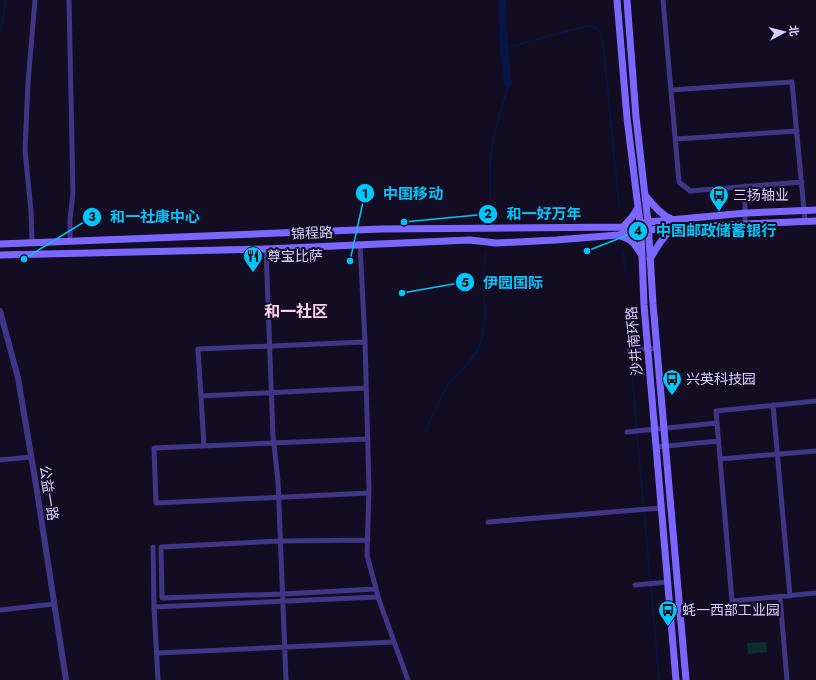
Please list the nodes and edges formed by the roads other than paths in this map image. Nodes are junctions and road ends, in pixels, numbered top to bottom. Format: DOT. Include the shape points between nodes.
graph roads {
  1 [pos="35,0"];
  2 [pos="69,0"];
  3 [pos="617,0"];
  4 [pos="627,0"];
  5 [pos="663,0"];
  6 [pos="671,90"];
  7 [pos="796,131"];
  8 [pos="676,139"];
  9 [pos="802,182"];
  10 [pos="745,186"];
  11 [pos="645,195"];
  12 [pos="638,208"];
  13 [pos="816,210"];
  14 [pos="804,211"];
  15 [pos="746,213"];
  16 [pos="673,220"];
  17 [pos="805,221"];
  18 [pos="816,221"];
  19 [pos="648,222"];
  20 [pos="745,224"];
  21 [pos="623,226"];
  22 [pos="643,229"];
  23 [pos="672,229"];
  24 [pos="257,234"];
  25 [pos="618,235"];
  26 [pos="70,242"];
  27 [pos="32,243"];
  28 [pos="0,244"];
  29 [pos="360,244"];
  30 [pos="266,248"];
  31 [pos="258,249"];
  32 [pos="0,255"];
  33 [pos="642,255"];
  34 [pos="650,259"];
  35 [pos="0,311"];
  36 [pos="365,342"];
  37 [pos="270,346"];
  38 [pos="657,348"];
  39 [pos="648,349"];
  40 [pos="629,350"];
  41 [pos="366,388"];
  42 [pos="272,392"];
  43 [pos="201,396"];
  44 [pos="816,401"];
  45 [pos="773,405"];
  46 [pos="717,423"];
  47 [pos="664,428"];
  48 [pos="655,429"];
  49 [pos="627,432"];
  50 [pos="368,438"];
  51 [pos="719,441"];
  52 [pos="274,443"];
  53 [pos="204,446"];
  54 [pos="656,447"];
  55 [pos="666,447"];
  56 [pos="816,451"];
  57 [pos="778,454"];
  58 [pos="31,457"];
  59 [pos="720,459"];
  60 [pos="0,460"];
  61 [pos="369,493"];
  62 [pos="278,496"];
  63 [pos="661,508"];
  64 [pos="488,522"];
  65 [pos="368,540"];
  66 [pos="280,541"];
  67 [pos="153,547"];
  68 [pos="668,582"];
  69 [pos="635,585"];
  70 [pos="376,589"];
  71 [pos="816,593"];
  72 [pos="282,594"];
  73 [pos="790,596"];
  74 [pos="378,597"];
  75 [pos="780,597"];
  76 [pos="283,601"];
  77 [pos="54,604"];
  78 [pos="154,607"];
  79 [pos="0,610"];
  80 [pos="394,642"];
  81 [pos="284,648"];
  82 [pos="157,653"];
  83 [pos="66,680"];
  84 [pos="158,680"];
  85 [pos="286,680"];
  86 [pos="408,680"];
  87 [pos="676,680"];
  88 [pos="686,680"];
  89 [pos="787,680"];
  1 -- 27 [label="street" via="25,150"];
  2 -- 26 [label="street" via="73,194"];
  3 -- 12 [label="main road, 沙井南环路"];
  4 -- 11 [label="main road, 沙井南环路"];
  5 -- 6 [label="street"];
  6 -- 7 [label="street" via="792,82"];
  6 -- 8 [label="street"];
  7 -- 8 [label="street"];
  7 -- 9 [label="street"];
  8 -- 10 [label="street" via="679,182 690,192"];
  9 -- 10 [label="street"];
  9 -- 14 [label="street"];
  10 -- 15 [label="street"];
  11 -- 16 [label="main road" via="657,209"];
  11 -- 19 [label="main road, 沙井南环路"];
  12 -- 21 [label="main road"];
  12 -- 22 [label="main road, 沙井南环路"];
  13 -- 14 [label="main road"];
  14 -- 15 [label="main road"];
  14 -- 17 [label="street"];
  15 -- 16 [label="main road"];
  15 -- 20 [label="street"];
  16 -- 19 [label="main road"];
  17 -- 18 [label="main road, 锦程路"];
  17 -- 20 [label="main road, 锦程路"];
  19 -- 22 [label="main road, 沙井南环路"];
  20 -- 23 [label="main road, 锦程路"];
  21 -- 22 [label="main road, 锦程路"];
  21 -- 24 [label="main road, 锦程路" via="381,229"];
  22 -- 23 [label="main road, 锦程路"];
  22 -- 25 [label="main road, 锦程路"];
  22 -- 33 [label="main road, 沙井南环路"];
  22 -- 34 [label="main road, 沙井南环路"];
  23 -- 34 [label="main road" via="657,245"];
  24 -- 26 [label="main road, 锦程路"];
  24 -- 31 [label="main road"];
  25 -- 29 [label="main road, 锦程路" via="496,243 470,240"];
  25 -- 33 [label="main road" via="630,239"];
  26 -- 27 [label="main road, 锦程路"];
  27 -- 28 [label="main road, 锦程路"];
  29 -- 30 [label="main road, 锦程路"];
  29 -- 36 [label="street"];
  30 -- 31 [label="main road, 锦程路"];
  30 -- 37 [label="street"];
  31 -- 32 [label="main road, 锦程路"];
  33 -- 39 [label="main road, 沙井南环路"];
  34 -- 38 [label="main road, 沙井南环路"];
  35 -- 58 [label="street, 公益一路" via="18,378"];
  36 -- 37 [label="street"];
  36 -- 41 [label="street"];
  37 -- 42 [label="street"];
  37 -- 43 [label="street" via="198,349"];
  38 -- 39 [label="street"];
  38 -- 47 [label="main road, 沙井南环路"];
  39 -- 40 [label="street"];
  39 -- 48 [label="main road, 沙井南环路"];
  41 -- 42 [label="street"];
  41 -- 50 [label="street"];
  42 -- 43 [label="street"];
  42 -- 52 [label="street"];
  43 -- 53 [label="street"];
  44 -- 45 [label="street"];
  45 -- 46 [label="street" via="716,411"];
  45 -- 57 [label="street"];
  46 -- 47 [label="street"];
  46 -- 51 [label="street"];
  47 -- 48 [label="street"];
  47 -- 55 [label="main road, 沙井南环路"];
  48 -- 49 [label="street"];
  48 -- 54 [label="main road, 沙井南环路"];
  50 -- 52 [label="street"];
  50 -- 61 [label="street"];
  51 -- 55 [label="street"];
  51 -- 59 [label="street"];
  52 -- 53 [label="street"];
  52 -- 62 [label="street"];
  53 -- 62 [label="street" via="154,448 156,502"];
  54 -- 55 [label="street"];
  54 -- 63 [label="main road, 沙井南环路"];
  55 -- 88 [label="main road, 沙井南环路"];
  56 -- 57 [label="street"];
  57 -- 59 [label="street"];
  57 -- 73 [label="street"];
  58 -- 60 [label="street"];
  58 -- 77 [label="street, 公益一路"];
  59 -- 75 [label="street" via="732,601"];
  61 -- 62 [label="street"];
  61 -- 65 [label="street"];
  62 -- 66 [label="street"];
  63 -- 64 [label="street"];
  63 -- 68 [label="main road, 沙井南环路"];
  65 -- 66 [label="street"];
  65 -- 70 [label="street" via="367,555"];
  66 -- 72 [label="street"];
  66 -- 72 [label="street" via="161,547 162,598"];
  67 -- 78 [label="street"];
  68 -- 69 [label="street"];
  68 -- 87 [label="main road, 沙井南环路"];
  70 -- 72 [label="street"];
  70 -- 74 [label="street"];
  71 -- 73 [label="street"];
  72 -- 76 [label="street"];
  73 -- 75 [label="street"];
  74 -- 76 [label="street"];
  74 -- 80 [label="street"];
  75 -- 89 [label="street"];
  76 -- 78 [label="street"];
  76 -- 81 [label="street"];
  77 -- 79 [label="street"];
  77 -- 83 [label="street, 公益一路"];
  78 -- 82 [label="street"];
  80 -- 81 [label="street"];
  80 -- 86 [label="street"];
  81 -- 82 [label="street"];
  81 -- 85 [label="street"];
  82 -- 84 [label="street"];
}
